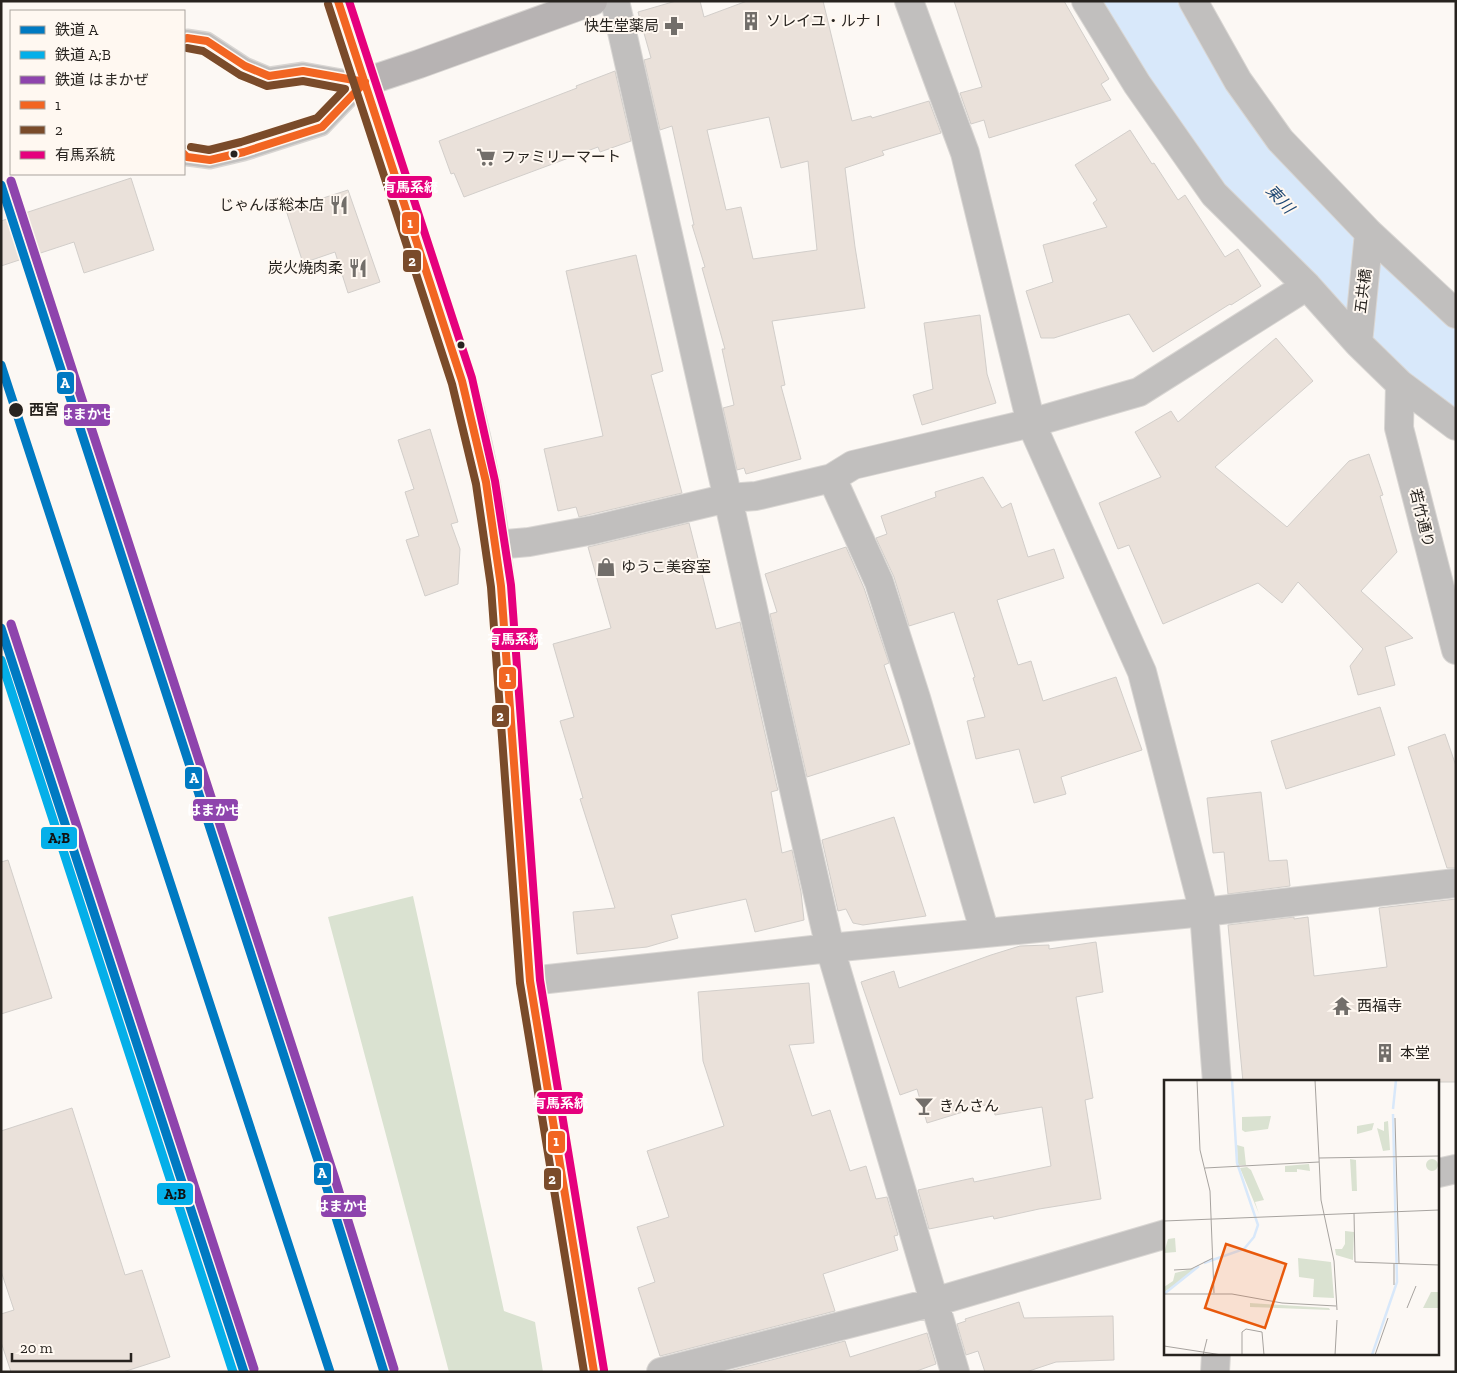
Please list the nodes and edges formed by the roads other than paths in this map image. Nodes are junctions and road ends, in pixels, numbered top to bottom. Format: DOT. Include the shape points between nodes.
graph roads {
  1 [pos="338,1"];
  2 [pos="593,1"];
  3 [pos="615,1"];
  4 [pos="909,1"];
  5 [pos="1086,1"];
  6 [pos="1193,1"];
  7 [pos="185,39"];
  8 [pos="365,82"];
  9 [pos="185,155"];
  10 [pos="1368,244"];
  11 [pos="1307,286"];
  12 [pos="1456,314"];
  13 [pos="1358,334"];
  14 [pos="1400,384"];
  15 [pos="1031,423"];
  16 [pos="1456,426"];
  17 [pos="832,478"];
  18 [pos="728,498"];
  19 [pos="496,545"];
  20 [pos="1456,650"];
  21 [pos="1456,883"];
  22 [pos="1204,912"];
  23 [pos="985,934"];
  24 [pos="830,948"];
  25 [pos="530,982"];
  26 [pos="1217,1080"];
  27 [pos="1456,1169"];
  28 [pos="1440,1173"];
  29 [pos="1164,1235"];
  30 [pos="934,1302"];
  31 [pos="1216,1356"];
  32 [pos="594,1372"];
  33 [pos="661,1372"];
  34 [pos="955,1372"];
  35 [pos="1215,1372"];
  1 -- 8 [label="street"];
  2 -- 8 [label="street"];
  3 -- 18 [label="street"];
  4 -- 15 [label="street" via="965,153"];
  5 -- 11 [label="street" via="1137,84 1214,194"];
  6 -- 10 [label="street" via="1238,81 1280,140"];
  7 -- 8 [label="lane" via="207,41 245,66 269,76 303,71"];
  8 -- 9 [label="lane" via="322,127 210,160"];
  8 -- 19 [label="street" via="470,407"];
  10 -- 12 [label="street"];
  10 -- 13 [label="street, 五共橋"];
  11 -- 13 [label="street"];
  11 -- 15 [label="street" via="1139,392"];
  13 -- 14 [label="street"];
  14 -- 16 [label="street"];
  14 -- 20 [label="street, 若竹通り" via="1399,428"];
  15 -- 17 [label="street" via="853,465"];
  15 -- 22 [label="street" via="1142,672"];
  17 -- 18 [label="street" via="756,496"];
  17 -- 23 [label="street" via="878,582 916,698"];
  18 -- 19 [label="street" via="593,530"];
  18 -- 24 [label="street"];
  19 -- 25 [label="street"];
  21 -- 22 [label="street"];
  22 -- 23 [label="street"];
  22 -- 26 [label="street"];
  23 -- 24 [label="street"];
  24 -- 25 [label="street"];
  24 -- 30 [label="street"];
  25 -- 32 [label="street"];
  27 -- 28 [label="street"];
  29 -- 30 [label="street"];
  30 -- 33 [label="street"];
  30 -- 34 [label="street"];
  31 -- 35 [label="street"];
}
